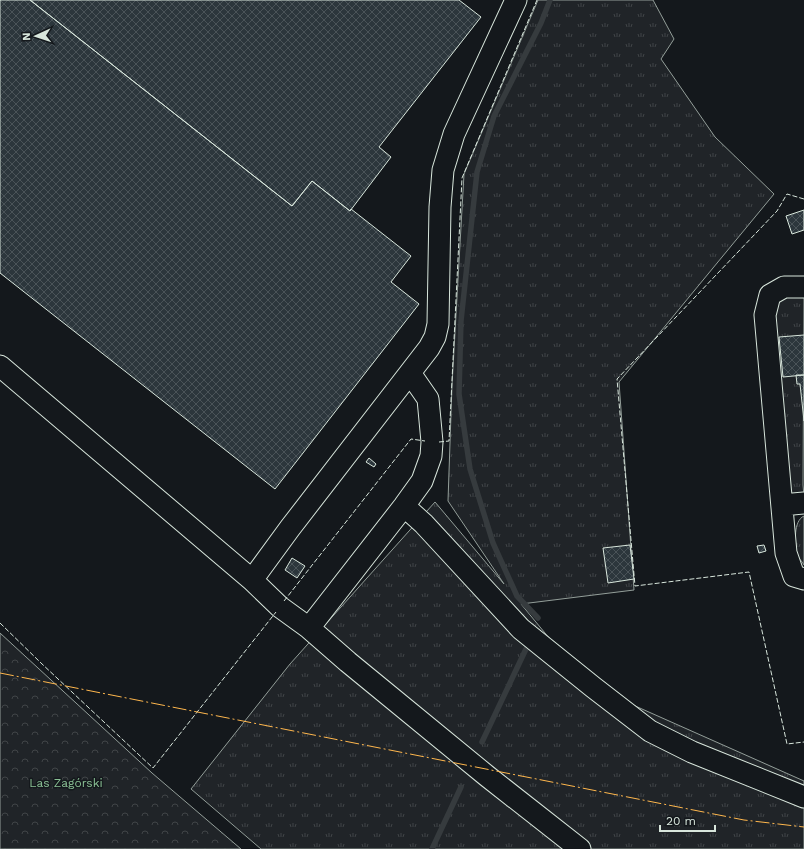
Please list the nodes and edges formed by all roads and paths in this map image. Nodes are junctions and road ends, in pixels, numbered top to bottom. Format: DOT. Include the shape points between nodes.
graph roads {
  1 [pos="516,0"];
  2 [pos="804,287"];
  3 [pos="0,366"];
  4 [pos="410,373"];
  5 [pos="804,503"];
  6 [pos="782,505"];
  7 [pos="404,506"];
  8 [pos="804,579"];
  9 [pos="252,580"];
  10 [pos="309,628"];
  11 [pos="804,797"];
  12 [pos="580,849"];
  1 -- 4 [label="street" via="454,134 443,170 438,324 429,348"];
  2 -- 6 [label="street" via="784,287 770,295 765,315"];
  3 -- 9 [label="street"];
  4 -- 7 [label="street" via="428,399 432,442 431,456 422,481"];
  4 -- 9 [label="street"];
  5 -- 6 [label="street"];
  6 -- 8 [label="street" via="786,553 794,576"];
  7 -- 10 [label="street"];
  7 -- 11 [label="street" via="424,524 521,629 650,731 692,752"];
  9 -- 10 [label="street"];
  10 -- 12 [label="street" via="487,776"];
}
